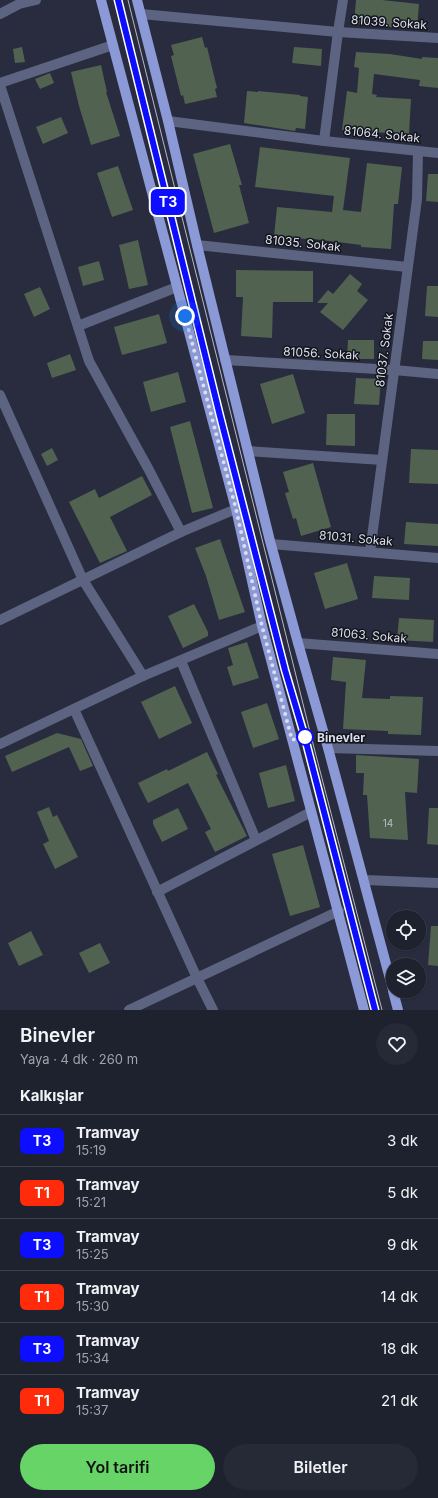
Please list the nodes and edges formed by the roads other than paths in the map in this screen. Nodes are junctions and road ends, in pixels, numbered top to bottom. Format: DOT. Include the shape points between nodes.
graph roads {
  1 [pos="36,0"];
  2 [pos="101,0"];
  3 [pos="137,0"];
  4 [pos="343,0"];
  5 [pos="18,2"];
  6 [pos="0,14"];
  7 [pos="141,14"];
  8 [pos="338,32"];
  9 [pos="438,38"];
  10 [pos="113,45"];
  11 [pos="0,84"];
  12 [pos="168,121"];
  13 [pos="324,141"];
  14 [pos="418,151"];
  15 [pos="438,153"];
  16 [pos="197,245"];
  17 [pos="407,267"];
  18 [pos="177,287"];
  19 [pos="78,326"];
  20 [pos="226,360"];
  21 [pos="394,370"];
  22 [pos="438,374"];
  23 [pos="0,395"];
  24 [pos="248,451"];
  25 [pos="382,460"];
  26 [pos="236,509"];
  27 [pos="181,532"];
  28 [pos="271,544"];
  29 [pos="370,552"];
  30 [pos="438,558"];
  31 [pos="83,580"];
  32 [pos="0,620"];
  33 [pos="262,626"];
  34 [pos="298,642"];
  35 [pos="438,654"];
  36 [pos="182,661"];
  37 [pos="143,676"];
  38 [pos="74,709"];
  39 [pos="0,744"];
  40 [pos="328,748"];
  41 [pos="438,751"];
  42 [pos="311,812"];
  43 [pos="256,840"];
  44 [pos="365,880"];
  45 [pos="438,883"];
  46 [pos="157,892"];
  47 [pos="339,911"];
  48 [pos="386,963"];
  49 [pos="197,978"];
  50 [pos="395,998"];
  51 [pos="129,1010"];
  52 [pos="213,1010"];
  53 [pos="364,1010"];
  54 [pos="398,1010"];
  1 -- 5 [label="street"];
  2 -- 10 [label="main road"];
  3 -- 7 [label="main road"];
  4 -- 8 [label="street"];
  5 -- 6 [label="street"];
  7 -- 8 [label="street, 81039. Sokak"];
  7 -- 12 [label="main road"];
  8 -- 9 [label="street, 81039. Sokak"];
  8 -- 13 [label="street"];
  10 -- 11 [label="street"];
  10 -- 18 [label="main road"];
  11 -- 19 [label="street"];
  12 -- 13 [label="street, 81064. Sokak"];
  12 -- 16 [label="main road"];
  13 -- 14 [label="street, 81064. Sokak"];
  14 -- 15 [label="street, 81064. Sokak"];
  14 -- 17 [label="street, 81037. Sokak" via="417,199"];
  16 -- 17 [label="street, 81035. Sokak"];
  16 -- 20 [label="main road"];
  17 -- 21 [label="street, 81037. Sokak"];
  18 -- 19 [label="street"];
  18 -- 26 [label="main road"];
  19 -- 27 [label="street" via="89,360"];
  20 -- 21 [label="street, 81056. Sokak"];
  20 -- 24 [label="main road"];
  21 -- 22 [label="street, 81056. Sokak"];
  21 -- 25 [label="street, 81037. Sokak"];
  23 -- 31 [label="street"];
  24 -- 25 [label="street"];
  24 -- 28 [label="main road"];
  25 -- 29 [label="street, 81037. Sokak"];
  26 -- 27 [label="street"];
  26 -- 33 [label="main road"];
  27 -- 31 [label="street"];
  28 -- 29 [label="street, 81031. Sokak"];
  28 -- 34 [label="main road"];
  29 -- 30 [label="street, 81031. Sokak"];
  31 -- 32 [label="street"];
  31 -- 37 [label="street"];
  33 -- 36 [label="street"];
  33 -- 42 [label="main road"];
  34 -- 35 [label="street, 81063. Sokak"];
  34 -- 40 [label="main road"];
  36 -- 37 [label="street"];
  36 -- 43 [label="street"];
  37 -- 38 [label="street"];
  38 -- 39 [label="street"];
  38 -- 46 [label="street"];
  40 -- 41 [label="street"];
  40 -- 44 [label="main road"];
  42 -- 43 [label="street"];
  42 -- 47 [label="main road"];
  43 -- 46 [label="street"];
  44 -- 45 [label="street"];
  44 -- 48 [label="main road"];
  46 -- 49 [label="street"];
  47 -- 49 [label="street"];
  47 -- 53 [label="main road"];
  49 -- 51 [label="street"];
  49 -- 52 [label="street"];
  50 -- 54 [label="main road"];
}
